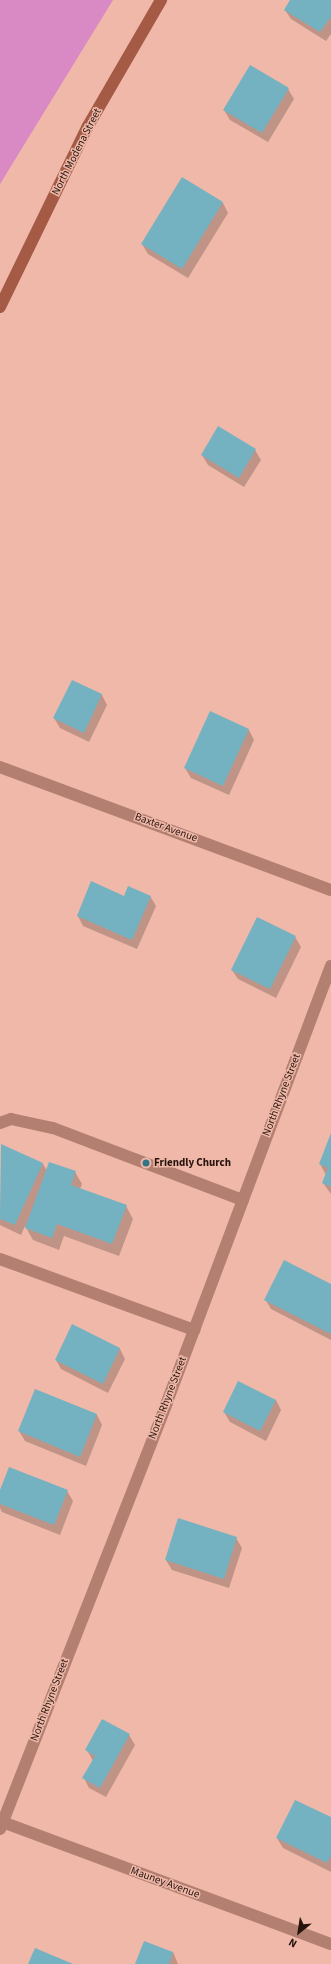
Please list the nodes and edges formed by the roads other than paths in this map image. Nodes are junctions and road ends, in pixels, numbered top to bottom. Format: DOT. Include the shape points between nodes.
graph roads {
  1 [pos="161,0"];
  2 [pos="0,307"];
  3 [pos="0,767"];
  4 [pos="331,890"];
  5 [pos="331,966"];
  6 [pos="0,1123"];
  7 [pos="243,1200"];
  8 [pos="0,1259"];
  9 [pos="194,1330"];
  10 [pos="1,1824"];
  11 [pos="331,1944"];
  1 -- 2 [label="street, North Modena Street" via="88,126"];
  3 -- 4 [label="street, Baxter Avenue"];
  5 -- 7 [label="street, North Rhyne Street"];
  6 -- 7 [label="street" via="11,1118 53,1128"];
  7 -- 9 [label="street, North Rhyne Street"];
  8 -- 9 [label="street"];
  9 -- 10 [label="street, North Rhyne Street"];
  10 -- 11 [label="street, Mauney Avenue"];
}
